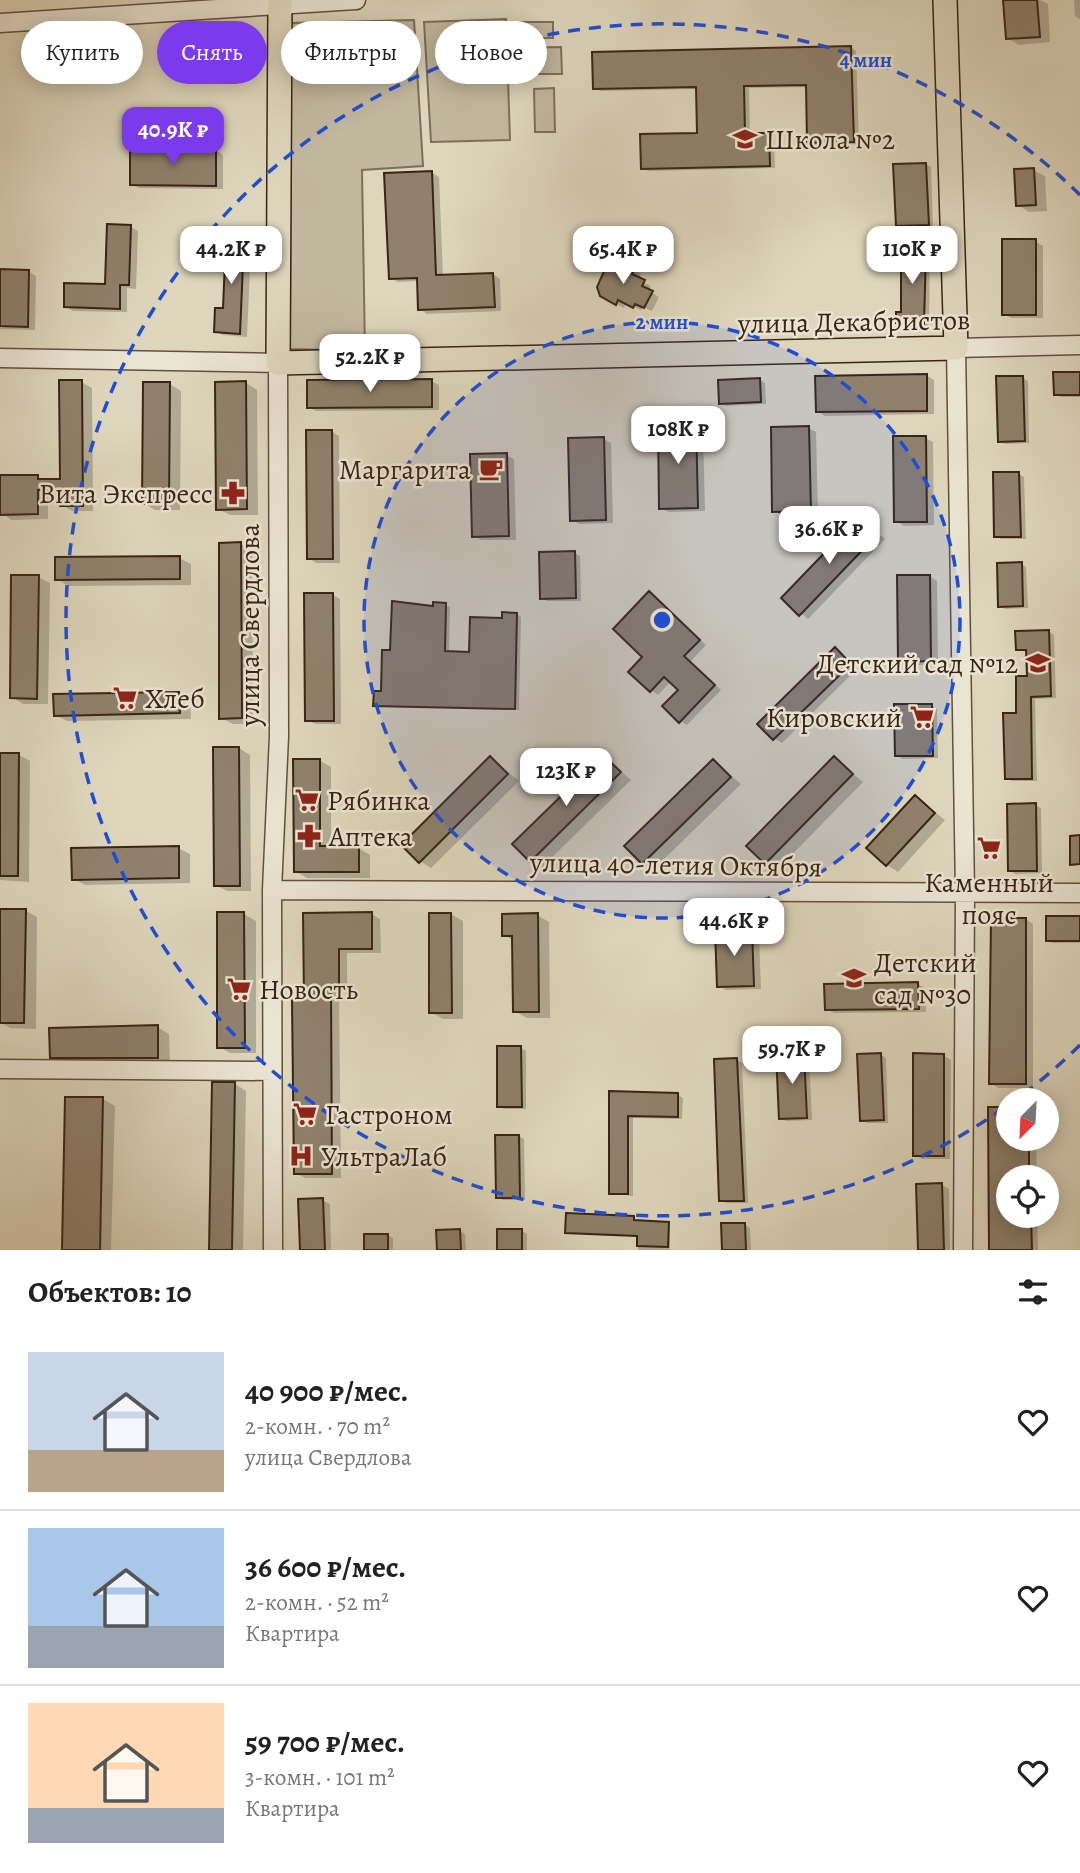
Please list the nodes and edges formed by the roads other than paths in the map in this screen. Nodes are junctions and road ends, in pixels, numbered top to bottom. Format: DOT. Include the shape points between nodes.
graph roads {
  1 [pos="356,0"];
  2 [pos="945,0"];
  3 [pos="280,2"];
  4 [pos="96,7"];
  5 [pos="0,23"];
  6 [pos="1080,345"];
  7 [pos="956,348"];
  8 [pos="0,358"];
  9 [pos="278,363"];
  10 [pos="272,890"];
  11 [pos="965,892"];
  12 [pos="1080,893"];
  13 [pos="0,1069"];
  14 [pos="272,1070"];
  15 [pos="273,1250"];
  16 [pos="963,1250"];
  1 -- 3 [label="street"];
  2 -- 7 [label="main road"];
  3 -- 4 [label="street"];
  3 -- 9 [label="main road, улица Свердлова"];
  4 -- 5 [label="street"];
  6 -- 7 [label="street, улица Декабристов"];
  7 -- 9 [label="main road, улица Декабристов"];
  7 -- 11 [label="street"];
  8 -- 9 [label="street, улица Декабристов"];
  9 -- 10 [label="street, улица Свердлова" via="279,736"];
  10 -- 11 [label="street, улица 40-летия Октября"];
  10 -- 14 [label="street, улица Свердлова"];
  11 -- 12 [label="street, улица 40-летия Октября"];
  11 -- 16 [label="street"];
  13 -- 14 [label="street"];
  14 -- 15 [label="street, улица Свердлова"];
}
